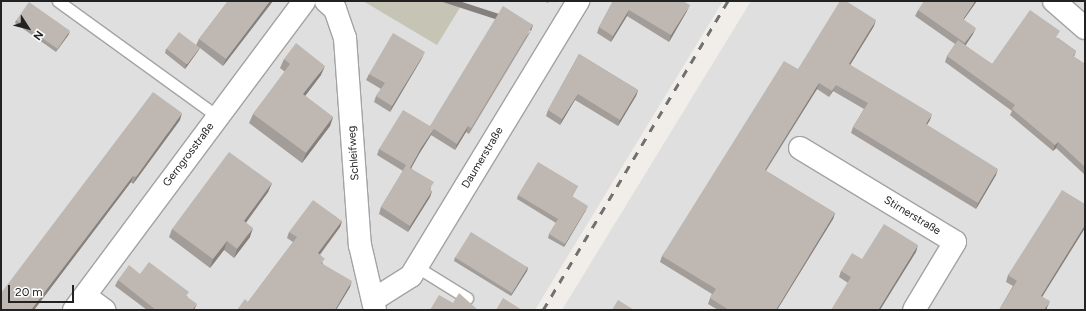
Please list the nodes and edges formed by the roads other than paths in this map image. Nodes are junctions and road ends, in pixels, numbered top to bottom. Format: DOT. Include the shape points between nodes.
graph roads {
  1 [pos="58,1"];
  2 [pos="304,1"];
  3 [pos="326,1"];
  4 [pos="578,1"];
  5 [pos="1054,1"];
  6 [pos="1085,28"];
  7 [pos="218,117"];
  8 [pos="800,148"];
  9 [pos="417,267"];
  10 [pos="467,298"];
  11 [pos="79,303"];
  12 [pos="374,305"];
  13 [pos="104,310"];
  14 [pos="914,310"];
  1 -- 7 [label="lane"];
  2 -- 7 [label="street, Gerngrosstraße"];
  3 -- 12 [label="street, Schleifweg" via="335,9 346,38 360,245"];
  4 -- 9 [label="street, Daumerstraße"];
  5 -- 6 [label="street"];
  7 -- 11 [label="street, Gerngrosstraße"];
  8 -- 14 [label="street, Stirnerstraße" via="955,242"];
  9 -- 10 [label="lane"];
  9 -- 12 [label="street, Daumerstraße" via="411,276"];
  11 -- 13 [label="street"];
}
